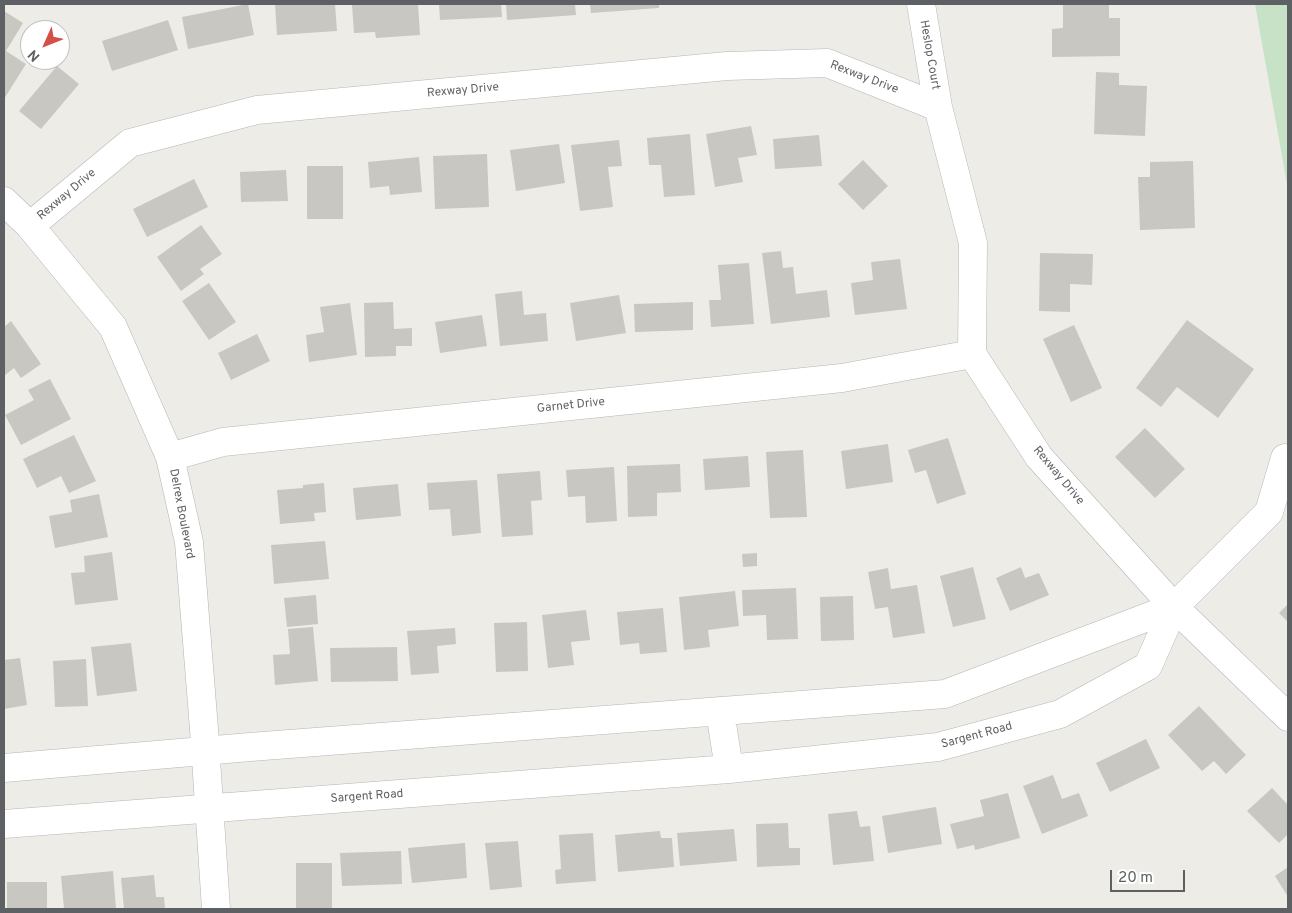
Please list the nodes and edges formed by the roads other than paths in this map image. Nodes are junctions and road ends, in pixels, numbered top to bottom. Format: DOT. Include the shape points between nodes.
graph roads {
  1 [pos="921,4"];
  2 [pos="938,107"];
  3 [pos="4,201"];
  4 [pos="30,226"];
  5 [pos="972,354"];
  6 [pos="170,457"];
  7 [pos="1285,458"];
  8 [pos="1174,607"];
  9 [pos="720,711"];
  10 [pos="1288,717"];
  11 [pos="206,751"];
  12 [pos="4,768"];
  13 [pos="729,769"];
  14 [pos="209,809"];
  15 [pos="4,824"];
  16 [pos="216,909"];
  1 -- 2 [label="street, Heslop Court"];
  2 -- 4 [label="street, Rexway Drive" via="827,63 727,66 257,110 130,143"];
  2 -- 5 [label="street" via="973,242"];
  3 -- 4 [label="street, Delrex Boulevard"];
  4 -- 6 [label="street, Delrex Boulevard" via="113,327"];
  5 -- 6 [label="street, Garnet Drive" via="842,378 224,442"];
  5 -- 8 [label="street, Rexway Drive" via="1039,457"];
  6 -- 11 [label="street, Delrex Boulevard" via="189,542"];
  7 -- 8 [label="street, Sargent Road" via="1269,512"];
  8 -- 9 [label="street, Sargent Road" via="945,694"];
  8 -- 10 [label="street, Rexway Drive"];
  8 -- 13 [label="street, Sargent Road" via="1148,666 1060,714 938,747"];
  9 -- 11 [label="street, Sargent Road"];
  9 -- 13 [label="street"];
  11 -- 12 [label="street, Sargent Road"];
  11 -- 14 [label="street, Delrex Boulevard"];
  13 -- 14 [label="street, Sargent Road"];
  14 -- 15 [label="street, Sargent Road"];
  14 -- 16 [label="street, Delrex Boulevard"];
}
